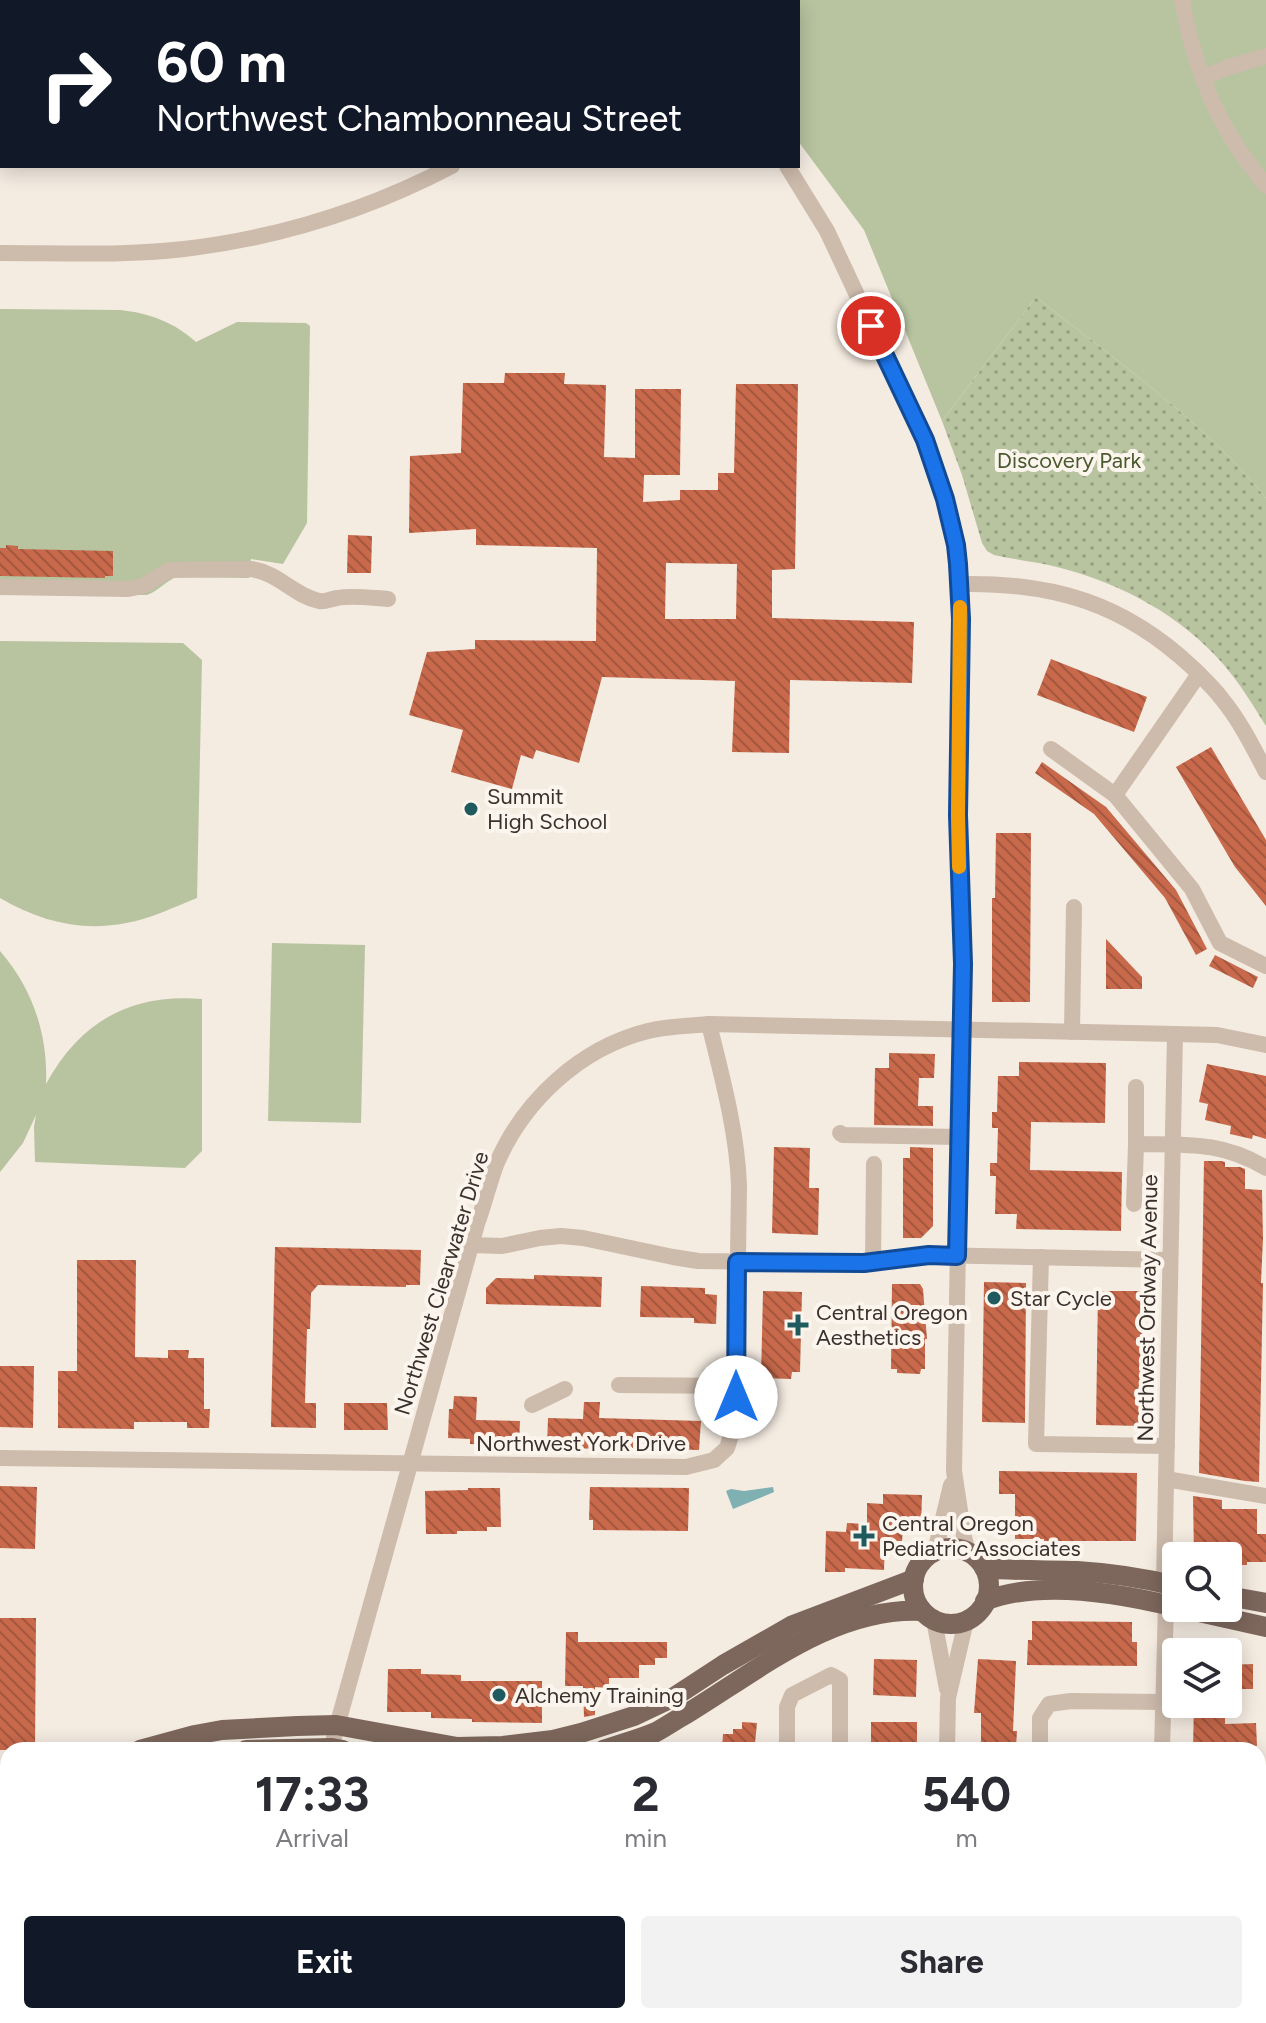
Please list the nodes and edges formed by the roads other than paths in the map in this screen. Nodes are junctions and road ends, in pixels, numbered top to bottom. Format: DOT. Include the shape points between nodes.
graph roads {
  1 [pos="1182,0"];
  2 [pos="1266,56"];
  3 [pos="1203,78"];
  4 [pos="448,168"];
  5 [pos="788,168"];
  6 [pos="1266,186"];
  7 [pos="0,253"];
  8 [pos="959,584"];
  9 [pos="0,587"];
  10 [pos="388,599"];
  11 [pos="1199,674"];
  12 [pos="1051,749"];
  13 [pos="1266,772"];
  14 [pos="1115,795"];
  15 [pos="1074,907"];
  16 [pos="1266,966"];
  17 [pos="709,1024"];
  18 [pos="961,1029"];
  19 [pos="1072,1032"];
  20 [pos="1175,1034"];
  21 [pos="1266,1045"];
  22 [pos="1136,1087"];
  23 [pos="840,1133"];
  24 [pos="959,1137"];
  25 [pos="1136,1144"];
  26 [pos="1172,1145"];
  27 [pos="874,1164"];
  28 [pos="1266,1168"];
  29 [pos="1134,1204"];
  30 [pos="471,1245"];
  31 [pos="957,1256"];
  32 [pos="1041,1257"];
  33 [pos="1170,1260"];
  34 [pos="737,1262"];
  35 [pos="873,1262"];
  36 [pos="619,1385"];
  37 [pos="736,1386"];
  38 [pos="565,1389"];
  39 [pos="532,1405"];
  40 [pos="1167,1446"];
  41 [pos="0,1458"];
  42 [pos="410,1464"];
  43 [pos="954,1471"];
  44 [pos="1166,1479"];
  45 [pos="1266,1496"];
  46 [pos="1168,1542"];
  47 [pos="935,1552"];
  48 [pos="968,1553"];
  49 [pos="984,1568"];
  50 [pos="914,1579"];
  51 [pos="1162,1583"];
  52 [pos="1242,1599"];
  53 [pos="985,1601"];
  54 [pos="1266,1603"];
  55 [pos="1162,1604"];
  56 [pos="928,1616"];
  57 [pos="966,1621"];
  58 [pos="1242,1622"];
  59 [pos="1266,1627"];
  60 [pos="948,1698"];
  61 [pos="1162,1702"];
  62 [pos="1163,1718"];
  63 [pos="336,1725"];
  64 [pos="169,1742"];
  65 [pos="336,1742"];
  66 [pos="430,1742"];
  67 [pos="532,1742"];
  68 [pos="627,1742"];
  69 [pos="787,1742"];
  70 [pos="840,1742"];
  71 [pos="947,1742"];
  72 [pos="1040,1742"];
  73 [pos="1162,1742"];
  74 [pos="1266,2017"];
  75 [pos="1266,2023"];
  1 -- 3 [label="street"];
  2 -- 3 [label="street"];
  3 -- 6 [label="street" via="1239,150"];
  4 -- 7 [label="street" via="354,209 245,240 128,253"];
  5 -- 8 [label="street" via="827,231 925,440 956,545"];
  8 -- 11 [label="street" via="1027,586 1100,605 1149,632"];
  8 -- 18 [label="street"];
  9 -- 10 [label="street" via="128,589 169,570 251,569 265,571 319,601"];
  11 -- 13 [label="street" via="1241,725"];
  11 -- 14 [label="street"];
  12 -- 14 [label="street"];
  14 -- 16 [label="street" via="1192,889 1220,943"];
  15 -- 19 [label="street"];
  17 -- 18 [label="street, Northwest Clearwater Drive"];
  17 -- 30 [label="street, Northwest Clearwater Drive" via="649,1031 608,1046 544,1091 497,1164"];
  17 -- 34 [label="street, Northwest York Drive" via="738,1161"];
  18 -- 19 [label="street, Northwest Clearwater Drive"];
  18 -- 24 [label="street"];
  19 -- 20 [label="street, Northwest Clearwater Drive"];
  20 -- 21 [label="street, Northwest Clearwater Drive" via="1217,1035"];
  20 -- 26 [label="street, Northwest Ordway Avenue"];
  22 -- 25 [label="street"];
  23 -- 24 [label="street"];
  24 -- 31 [label="street"];
  25 -- 26 [label="street"];
  25 -- 29 [label="street"];
  26 -- 28 [label="street" via="1228,1149"];
  26 -- 33 [label="street, Northwest Ordway Avenue"];
  27 -- 35 [label="street"];
  30 -- 34 [label="street" via="502,1246 561,1236 673,1257"];
  30 -- 42 [label="street, Northwest Clearwater Drive"];
  31 -- 32 [label="street"];
  31 -- 35 [label="street"];
  31 -- 43 [label="street"];
  32 -- 33 [label="street"];
  32 -- 40 [label="street" via="1036,1444"];
  33 -- 40 [label="street, Northwest Ordway Avenue"];
  34 -- 35 [label="street"];
  34 -- 37 [label="street, Northwest York Drive"];
  36 -- 37 [label="street"];
  37 -- 42 [label="street, Northwest York Drive" via="727,1448 700,1465"];
  38 -- 39 [label="street"];
  40 -- 44 [label="street, Northwest Ordway Avenue"];
  41 -- 42 [label="street, Northwest York Drive"];
  42 -- 63 [label="street, Northwest Clearwater Drive"];
  43 -- 47 [label="street"];
  43 -- 48 [label="street"];
  44 -- 45 [label="street"];
  44 -- 46 [label="street, Northwest Ordway Avenue"];
  47 -- 48 [label="main road"];
  47 -- 50 [label="main road" via="922,1562"];
  48 -- 49 [label="main road"];
  49 -- 51 [label="main road" via="1080,1571"];
  49 -- 53 [label="main road"];
  50 -- 56 [label="main road" via="914,1596"];
  50 -- 67 [label="main road" via="793,1625 634,1716"];
  52 -- 54 [label="main road"];
  53 -- 55 [label="main road" via="1015,1592 1059,1591"];
  53 -- 57 [label="main road"];
  56 -- 57 [label="main road" via="949,1624"];
  56 -- 60 [label="street"];
  56 -- 68 [label="main road" via="888,1611 854,1620 779,1655 656,1732"];
  57 -- 60 [label="street"];
  58 -- 59 [label="main road"];
  60 -- 71 [label="street"];
  61 -- 72 [label="street" via="1049,1704 1040,1718"];
  62 -- 73 [label="street"];
  63 -- 64 [label="main road" via="222,1730"];
  63 -- 65 [label="street, Northwest Clearwater Drive"];
  63 -- 66 [label="main road"];
  69 -- 70 [label="street" via="792,1695 831,1675 840,1680"];
  74 -- 75 [label="street"];
}
